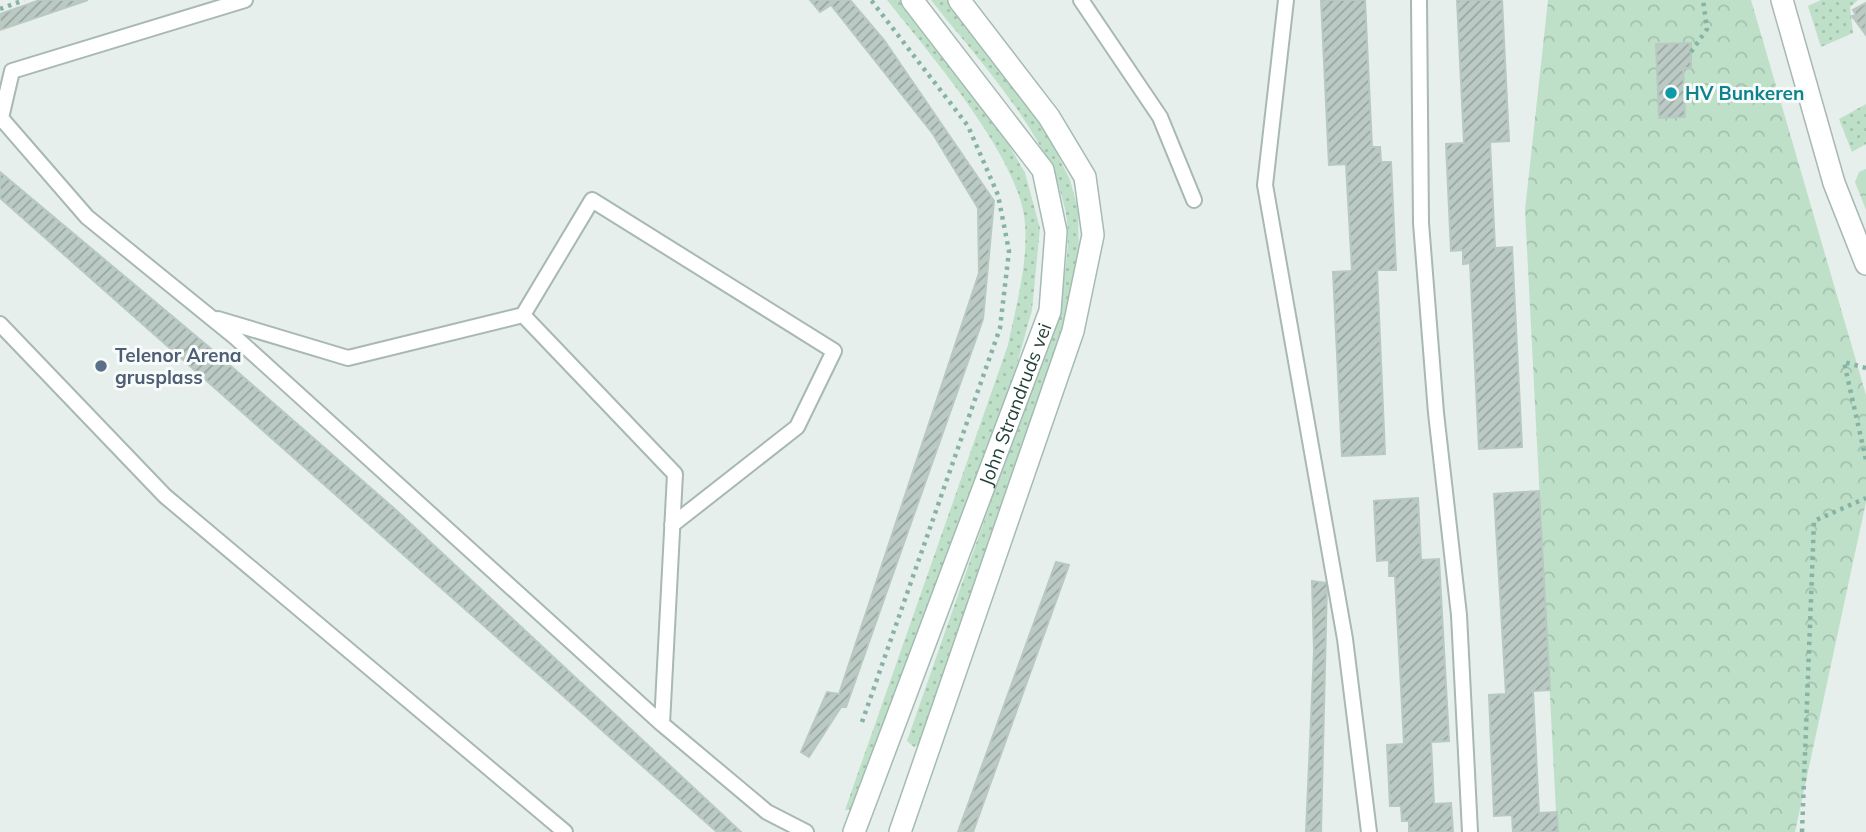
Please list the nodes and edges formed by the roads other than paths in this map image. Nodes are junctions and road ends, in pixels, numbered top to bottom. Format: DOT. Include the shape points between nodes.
graph roads {
  1 [pos="245,0"];
  2 [pos="912,0"];
  3 [pos="959,0"];
  4 [pos="1080,0"];
  5 [pos="1286,0"];
  6 [pos="1419,0"];
  7 [pos="1782,0"];
  8 [pos="1194,200"];
  9 [pos="1866,264"];
  10 [pos="523,315"];
  11 [pos="209,316"];
  12 [pos="0,324"];
  13 [pos="672,525"];
  14 [pos="662,724"];
  15 [pos="565,832"];
  16 [pos="806,832"];
  17 [pos="854,832"];
  18 [pos="900,832"];
  19 [pos="1369,832"];
  20 [pos="1470,832"];
  1 -- 11 [label="lane" via="12,71 1,118 87,217"];
  2 -- 17 [label="street, John Strandruds vei" via="1043,170 1056,232 1050,311"];
  3 -- 18 [label="street, John Strandruds vei" via="1049,117 1085,177 1093,235 1073,331"];
  4 -- 8 [label="lane" via="1160,117"];
  5 -- 19 [label="lane" via="1265,185 1345,639"];
  6 -- 20 [label="lane" via="1421,223 1459,615"];
  7 -- 9 [label="street" via="1834,183"];
  10 -- 11 [label="lane" via="348,358"];
  10 -- 13 [label="lane" via="675,474"];
  10 -- 13 [label="lane" via="592,200 834,351 797,427"];
  11 -- 14 [label="lane"];
  12 -- 15 [label="lane" via="165,496"];
  13 -- 14 [label="lane"];
  14 -- 16 [label="lane" via="766,812"];
}
